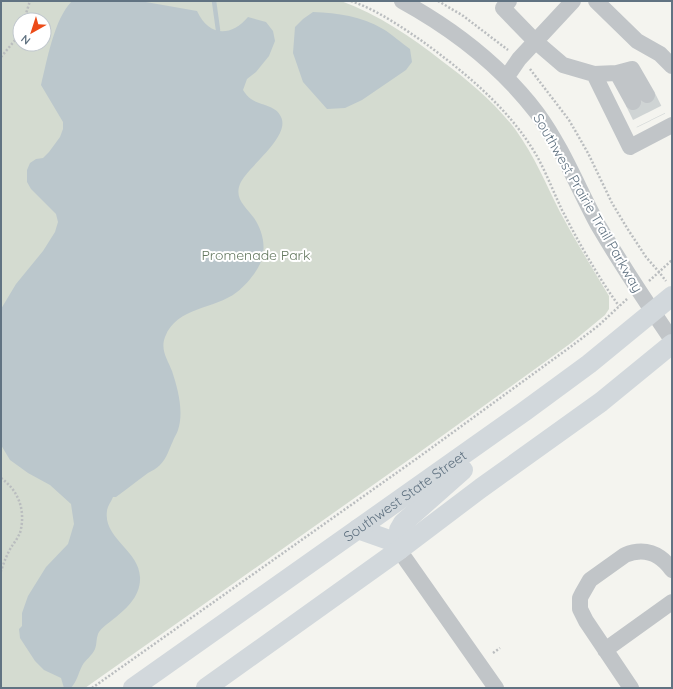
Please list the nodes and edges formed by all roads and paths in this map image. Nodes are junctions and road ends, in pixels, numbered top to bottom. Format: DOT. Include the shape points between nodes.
graph roads {
  1 [pos="30,1"];
  2 [pos="351,1"];
  3 [pos="402,1"];
  4 [pos="509,1"];
  5 [pos="573,1"];
  6 [pos="596,1"];
  7 [pos="27,12"];
  8 [pos="535,41"];
  9 [pos="12,44"];
  10 [pos="1,57"];
  11 [pos="672,66"];
  12 [pos="594,74"];
  13 [pos="506,78"];
  14 [pos="640,99"];
  15 [pos="658,126"];
  16 [pos="646,257"];
  17 [pos="672,260"];
  18 [pos="659,272"];
  19 [pos="656,274"];
  20 [pos="662,276"];
  21 [pos="672,296"];
  22 [pos="627,299"];
  23 [pos="619,306"];
  24 [pos="653,313"];
  25 [pos="672,340"];
  26 [pos="672,344"];
  27 [pos="525,411"];
  28 [pos="1,478"];
  29 [pos="358,529"];
  30 [pos="399,550"];
  31 [pos="672,570"];
  32 [pos="1,571"];
  33 [pos="672,602"];
  34 [pos="500,648"];
  35 [pos="605,650"];
  36 [pos="493,653"];
  37 [pos="92,688"];
  38 [pos="133,688"];
  39 [pos="206,688"];
  40 [pos="496,688"];
  41 [pos="631,688"];
  1 -- 7 [label="path"];
  2 -- 23 [label="path" via="396,23 459,69 495,101 538,158 592,264"];
  3 -- 13 [label="street, Southwest Prairie Trail Parkway" via="451,31"];
  4 -- 8 [label="street" via="502,8"];
  5 -- 8 [label="street"];
  6 -- 11 [label="street" via="637,41 660,54"];
  8 -- 12 [label="street" via="563,65"];
  8 -- 13 [label="street"];
  9 -- 10 [label="path"];
  12 -- 14 [label="street" via="617,73 632,69"];
  12 -- 15 [label="street" via="630,147"];
  13 -- 24 [label="street, Southwest Prairie Trail Parkway" via="522,94 552,136 598,224"];
  16 -- 18 [label="path"];
  17 -- 18 [label="path"];
  18 -- 19 [label="path"];
  18 -- 20 [label="path"];
  21 -- 24 [label="main road, Southwest State Street"];
  22 -- 23 [label="path"];
  23 -- 37 [label="path" via="573,345 419,457"];
  24 -- 25 [label="street, Southwest Prairie Trail Parkway"];
  24 -- 27 [label="main road, Southwest State Street"];
  26 -- 30 [label="main road" via="601,402"];
  27 -- 29 [label="main road, Southwest State Street"];
  27 -- 30 [label="main road" via="486,451 408,517 399,530"];
  28 -- 32 [label="path" via="18,497 22,511 20,534"];
  29 -- 30 [label="main road" via="389,540"];
  29 -- 38 [label="main road, Southwest State Street"];
  30 -- 39 [label="main road"];
  30 -- 40 [label="street"];
  31 -- 35 [label="street" via="653,553 637,551 625,555 587,584 580,598 580,609"];
  33 -- 35 [label="street"];
  34 -- 36 [label="path"];
  35 -- 41 [label="street"];
}
